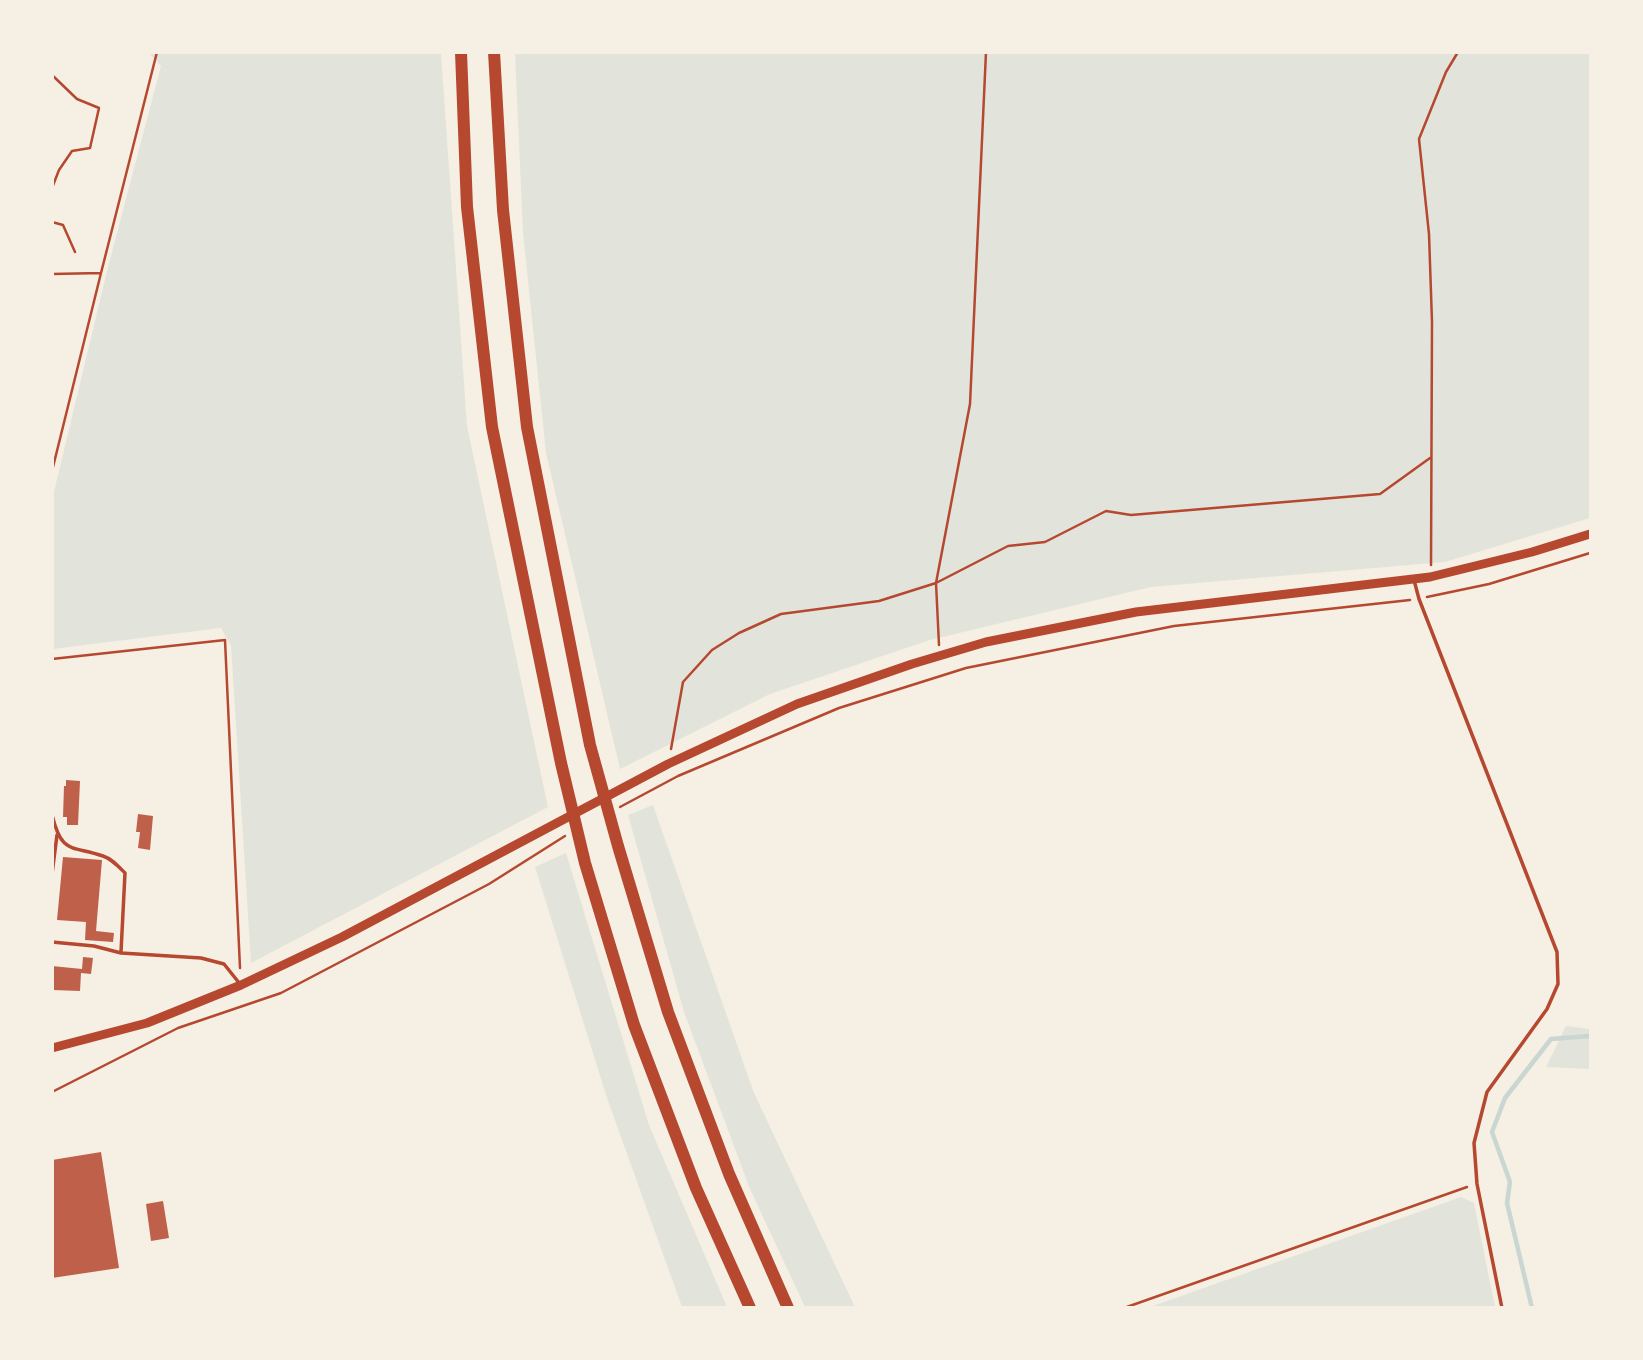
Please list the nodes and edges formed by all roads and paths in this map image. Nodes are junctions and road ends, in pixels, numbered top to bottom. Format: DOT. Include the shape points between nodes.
graph roads {
  1 [pos="157,52"];
  2 [pos="461,52"];
  3 [pos="494,52"];
  4 [pos="986,52"];
  5 [pos="1458,52"];
  6 [pos="52,75"];
  7 [pos="52,188"];
  8 [pos="52,222"];
  9 [pos="75,252"];
  10 [pos="101,273"];
  11 [pos="52,274"];
  12 [pos="1430,458"];
  13 [pos="52,471"];
  14 [pos="1591,534"];
  15 [pos="1591,552"];
  16 [pos="1430,577"];
  17 [pos="1414,580"];
  18 [pos="936,583"];
  19 [pos="1419,599"];
  20 [pos="939,657"];
  21 [pos="52,659"];
  22 [pos="939,677"];
  23 [pos="676,760"];
  24 [pos="610,813"];
  25 [pos="52,815"];
  26 [pos="57,835"];
  27 [pos="565,837"];
  28 [pos="52,874"];
  29 [pos="52,942"];
  30 [pos="121,953"];
  31 [pos="241,985"];
  32 [pos="52,1048"];
  33 [pos="52,1091"];
  34 [pos="1476,1184"];
  35 [pos="750,1307"];
  36 [pos="788,1307"];
  37 [pos="1124,1307"];
  38 [pos="1502,1307"];
  1 -- 10 [label="path"];
  2 -- 35 [label="highway" via="467,207 492,427 561,763 585,863 634,1025 696,1188"];
  3 -- 36 [label="highway" via="503,210 527,427 590,745 668,1012 729,1174"];
  4 -- 18 [label="path" via="970,404"];
  5 -- 12 [label="path" via="1419,139 1429,234"];
  6 -- 7 [label="path" via="77,99 99,108 90,148 72,151"];
  8 -- 9 [label="path" via="64,225"];
  10 -- 11 [label="path"];
  10 -- 13 [label="path"];
  12 -- 16 [label="path"];
  12 -- 18 [label="path" via="1380,494 1131,515 1106,511 1045,542 1008,546"];
  14 -- 16 [label="main road"];
  15 -- 19 [label="path" via="1489,584"];
  16 -- 17 [label="main road"];
  17 -- 19 [label="lane"];
  17 -- 20 [label="main road" via="1136,612 986,642"];
  18 -- 20 [label="path"];
  18 -- 23 [label="path" via="878,601 781,614 712,650 683,682 670,747"];
  19 -- 22 [label="path" via="1174,626"];
  19 -- 34 [label="lane" via="1557,952 1558,984 1547,1009 1487,1092 1474,1143"];
  20 -- 22 [label="path"];
  20 -- 23 [label="main road" via="797,704"];
  21 -- 31 [label="path" via="225,640"];
  22 -- 24 [label="path" via="839,708 678,776"];
  23 -- 31 [label="main road" via="342,937"];
  25 -- 26 [label="lane"];
  26 -- 28 [label="lane"];
  26 -- 30 [label="lane" via="69,848 104,856 125,873"];
  27 -- 33 [label="path" via="489,884 281,993 178,1028"];
  29 -- 30 [label="lane"];
  30 -- 31 [label="lane" via="201,958 223,964"];
  31 -- 32 [label="main road" via="147,1023"];
  34 -- 37 [label="path"];
  34 -- 38 [label="lane"];
}
